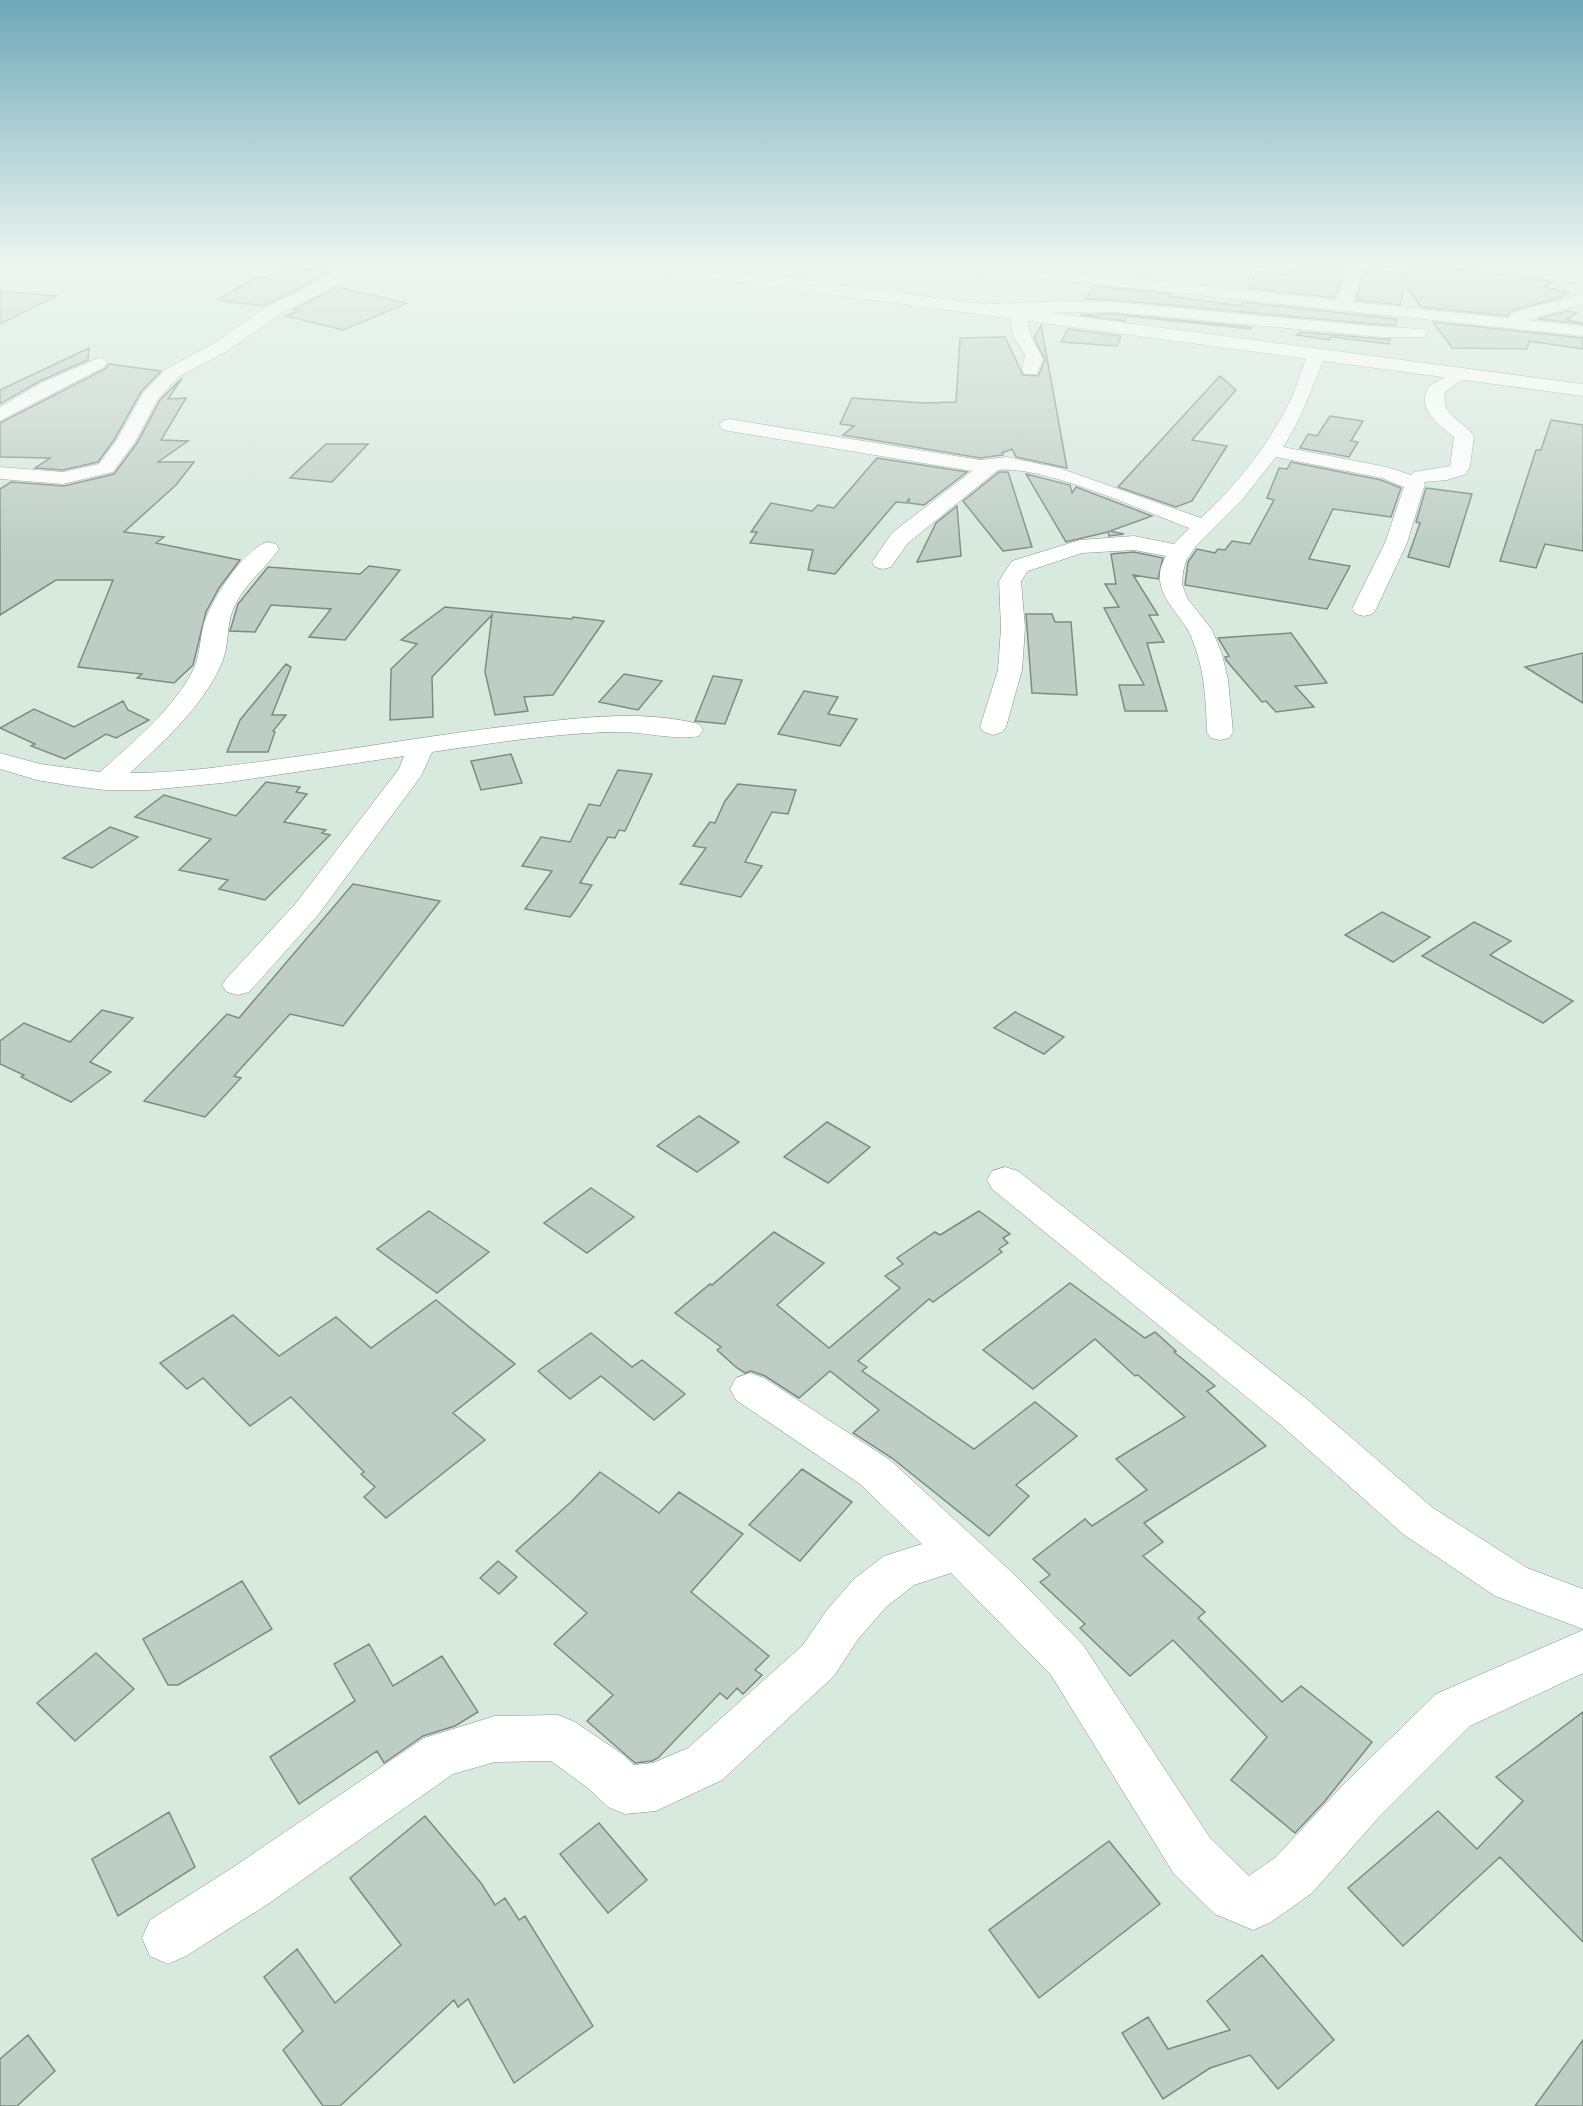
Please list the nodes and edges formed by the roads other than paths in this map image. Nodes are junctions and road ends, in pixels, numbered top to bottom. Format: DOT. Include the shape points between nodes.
graph roads {
  1 [pos="194,361"];
  2 [pos="1035,361"];
  3 [pos="1314,361"];
  4 [pos="1369,361"];
  5 [pos="98,363"];
  6 [pos="1031,370"];
  7 [pos="1461,374"];
  8 [pos="1583,390"];
  9 [pos="0,415"];
  10 [pos="729,424"];
  11 [pos="1270,450"];
  12 [pos="992,465"];
  13 [pos="0,473"];
  14 [pos="1421,476"];
  15 [pos="1203,526"];
  16 [pos="268,549"];
  17 [pos="1179,552"];
  18 [pos="883,562"];
  19 [pos="1364,609"];
  20 [pos="993,727"];
  21 [pos="690,730"];
  22 [pos="1220,732"];
  23 [pos="422,745"];
  24 [pos="0,761"];
  25 [pos="105,782"];
  26 [pos="238,985"];
  27 [pos="1005,1180"];
  28 [pos="750,1389"];
  29 [pos="959,1551"];
  30 [pos="1583,1609"];
  31 [pos="1583,1651"];
  32 [pos="168,1938"];
  1 -- 13 [label="street" via="172,373 150,397 106,468 63,478"];
  2 -- 6 [label="street"];
  3 -- 11 [label="street" via="1299,401"];
  4 -- 7 [label="street"];
  5 -- 9 [label="street"];
  7 -- 8 [label="street"];
  7 -- 14 [label="street" via="1436,390 1433,403 1437,413 1464,435 1459,470"];
  10 -- 12 [label="street"];
  11 -- 15 [label="street" via="1224,507"];
  11 -- 19 [label="street" via="1387,473 1415,484 1396,543"];
  12 -- 15 [label="street" via="1007,463 1052,472"];
  12 -- 18 [label="street" via="900,538"];
  15 -- 17 [label="street"];
  16 -- 25 [label="street" via="245,574 220,613 211,660 194,690"];
  17 -- 20 [label="street" via="1134,543 1080,547 1020,566 1010,581 1010,670"];
  17 -- 22 [label="street" via="1171,585 1178,603 1199,628 1210,655"];
  21 -- 23 [label="street" via="630,724 568,727"];
  23 -- 25 [label="street" via="203,778"];
  23 -- 26 [label="street" via="412,770 321,890"];
  24 -- 25 [label="street" via="54,776"];
  27 -- 30 [label="street" via="1295,1413 1418,1521 1511,1582"];
  28 -- 29 [label="street" via="875,1472"];
  29 -- 31 [label="street" via="1067,1660 1192,1856 1233,1896 1253,1904 1294,1875 1361,1801 1454,1710"];
  29 -- 32 [label="street" via="900,1570 870,1593 818,1661 705,1764 656,1787 625,1790 558,1738 495,1739 441,1754"];
}
